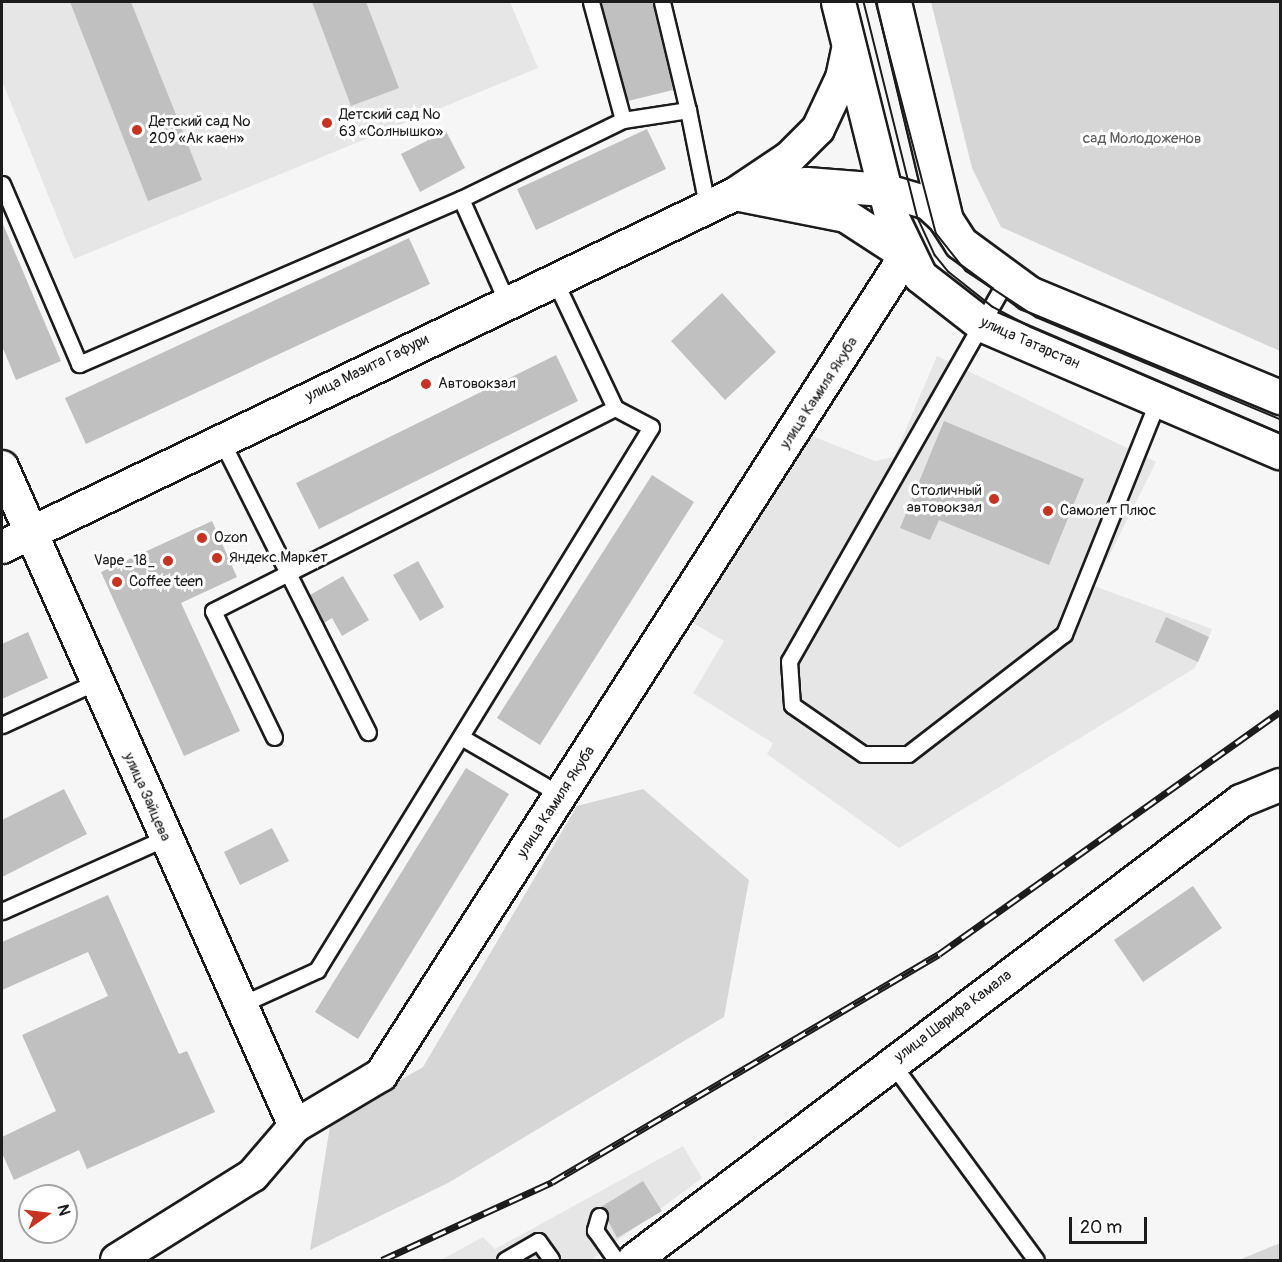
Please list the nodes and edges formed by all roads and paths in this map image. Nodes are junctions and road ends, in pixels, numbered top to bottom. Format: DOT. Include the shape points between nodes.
graph roads {
  1 [pos="591,2"];
  2 [pos="662,2"];
  3 [pos="838,2"];
  4 [pos="894,2"];
  5 [pos="849,46"];
  6 [pos="688,110"];
  7 [pos="623,120"];
  8 [pos="2,184"];
  9 [pos="884,190"];
  10 [pos="461,199"];
  11 [pos="721,199"];
  12 [pos="946,220"];
  13 [pos="906,255"];
  14 [pos="553,277"];
  15 [pos="1007,279"];
  16 [pos="506,300"];
  17 [pos="983,325"];
  18 [pos="1281,397"];
  19 [pos="1159,398"];
  20 [pos="615,408"];
  21 [pos="221,440"];
  22 [pos="1281,452"];
  23 [pos="2,467"];
  24 [pos="30,534"];
  25 [pos="2,547"];
  26 [pos="286,573"];
  27 [pos="96,682"];
  28 [pos="2,725"];
  29 [pos="368,732"];
  30 [pos="274,737"];
  31 [pos="461,737"];
  32 [pos="1281,785"];
  33 [pos="561,795"];
  34 [pos="165,838"];
  35 [pos="2,911"];
  36 [pos="240,1005"];
  37 [pos="891,1062"];
  38 [pos="295,1126"];
  39 [pos="599,1216"];
  40 [pos="551,1259"];
  41 [pos="117,1260"];
  42 [pos="505,1260"];
  43 [pos="616,1260"];
  44 [pos="634,1260"];
  45 [pos="1035,1260"];
  1 -- 7 [label="lane"];
  2 -- 6 [label="lane"];
  3 -- 5 [label="main road, улица Татарстан"];
  4 -- 12 [label="main road"];
  5 -- 9 [label="main road, улица Татарстан"];
  5 -- 11 [label="street, улица Мазита Гафури" via="842,78 818,129 789,158"];
  6 -- 7 [label="lane"];
  6 -- 11 [label="lane"];
  7 -- 10 [label="lane"];
  8 -- 10 [label="lane" via="79,364"];
  9 -- 11 [label="street, улица Мазита Гафури" via="807,184"];
  9 -- 12 [label="street, улица Мазита Гафури" via="928,203"];
  9 -- 13 [label="main road, улица Татарстан"];
  10 -- 16 [label="lane"];
  11 -- 13 [label="street" via="846,216"];
  11 -- 14 [label="street, улица Мазита Гафури"];
  12 -- 15 [label="main road" via="966,248"];
  13 -- 17 [label="main road, улица Татарстан" via="935,290"];
  13 -- 33 [label="street, улица Камиля Якуба"];
  14 -- 16 [label="street, улица Мазита Гафури"];
  14 -- 20 [label="lane"];
  15 -- 17 [label="lane"];
  15 -- 18 [label="main road" via="1029,293"];
  16 -- 21 [label="street, улица Мазита Гафури"];
  17 -- 19 [label="main road, улица Татарстан"];
  17 -- 19 [label="lane" via="874,505 789,661 792,705 863,754 908,754 1064,634"];
  19 -- 22 [label="main road, улица Татарстан"];
  20 -- 26 [label="lane"];
  20 -- 31 [label="lane" via="651,427"];
  21 -- 24 [label="street, улица Мазита Гафури"];
  21 -- 26 [label="lane"];
  23 -- 24 [label="street, улица Зайцева"];
  24 -- 25 [label="street, улица Мазита Гафури"];
  24 -- 27 [label="street, улица Зайцева"];
  26 -- 29 [label="lane"];
  26 -- 30 [label="lane" via="213,611"];
  27 -- 28 [label="lane"];
  27 -- 34 [label="street, улица Зайцева"];
  31 -- 33 [label="lane"];
  31 -- 36 [label="lane" via="317,970"];
  32 -- 37 [label="street, улица Шарифа Камала" via="1241,801"];
  33 -- 38 [label="street, улица Камиля Якуба" via="381,1075"];
  34 -- 35 [label="lane"];
  34 -- 36 [label="street, улица Зайцева"];
  36 -- 38 [label="street, улица Зайцева"];
  37 -- 44 [label="street, улица Шарифа Камала"];
  37 -- 45 [label="lane"];
  38 -- 41 [label="street, улица Камиля Якуба" via="253,1175"];
  39 -- 43 [label="lane" via="595,1230"];
  40 -- 42 [label="lane" via="538,1240"];
}
